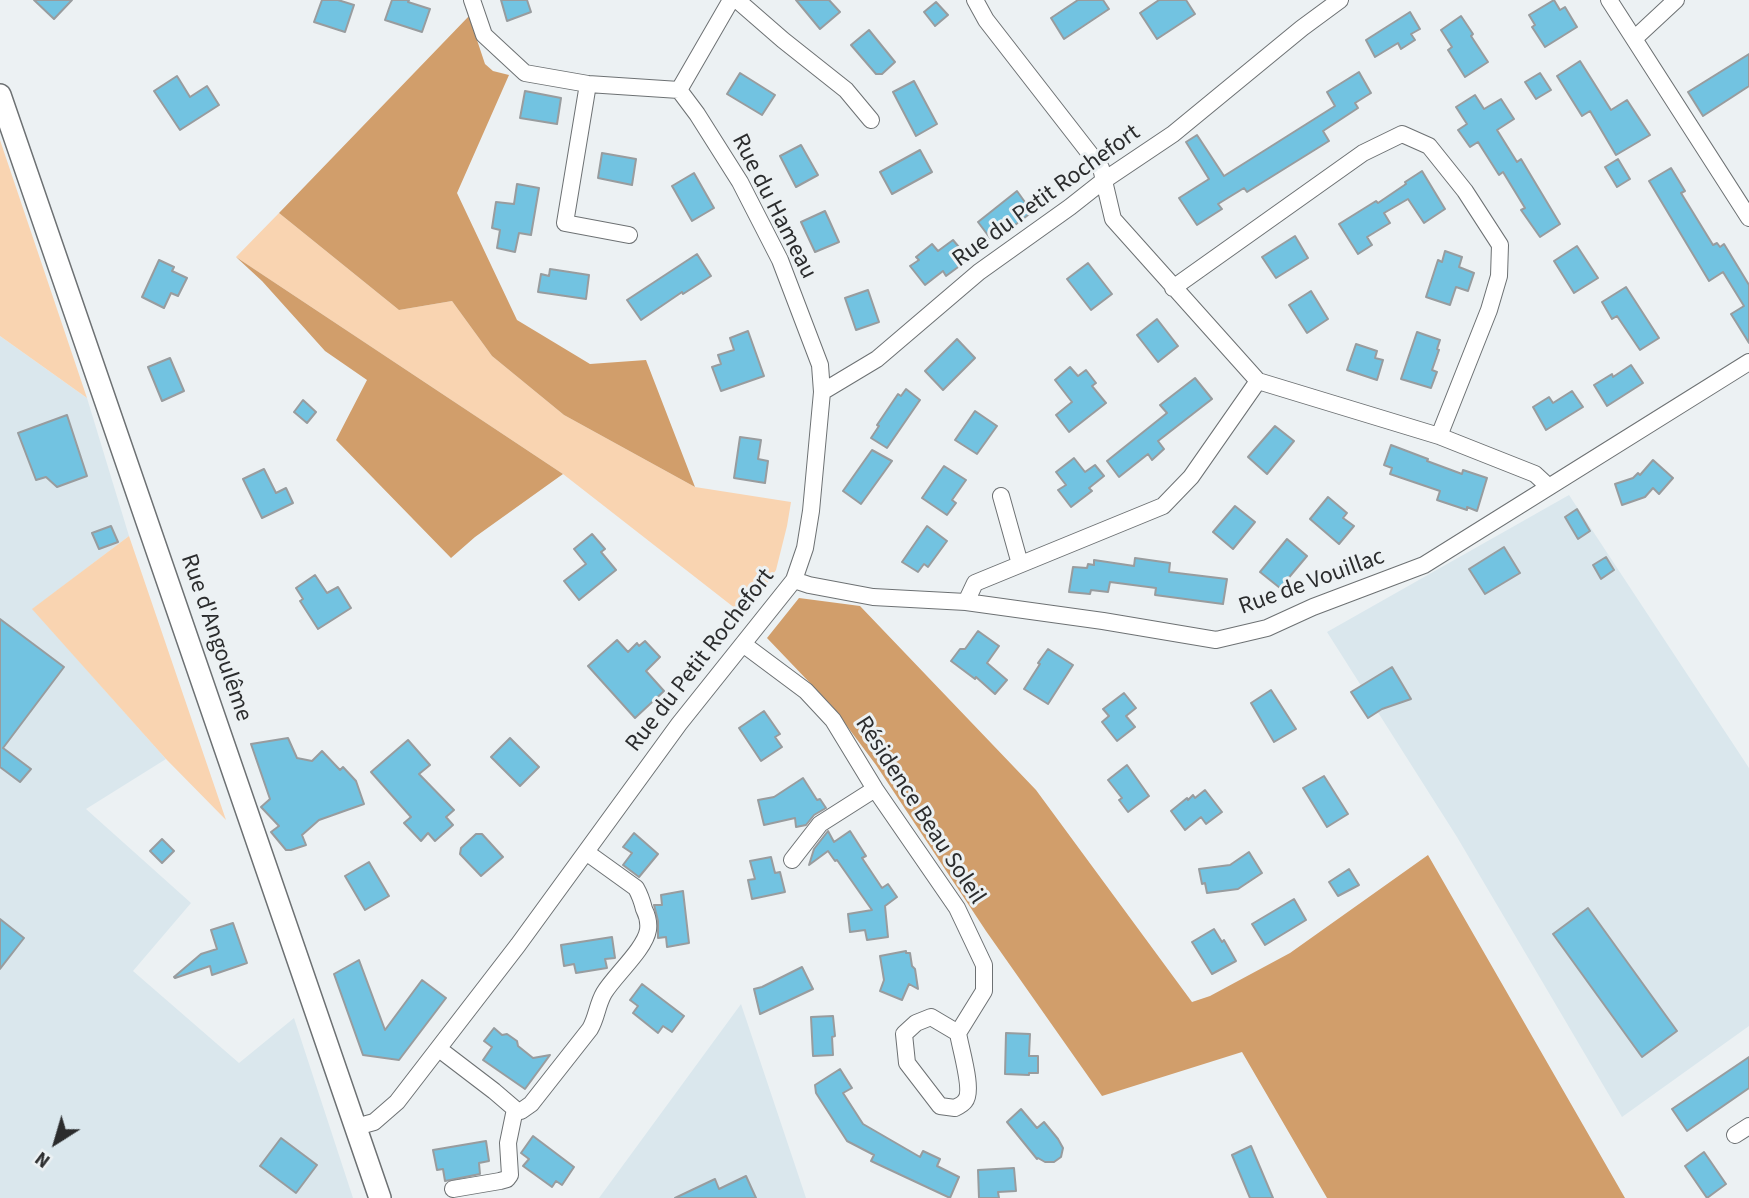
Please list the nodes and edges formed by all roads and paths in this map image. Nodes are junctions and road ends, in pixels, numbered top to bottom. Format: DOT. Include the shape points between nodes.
graph roads {
  1 [pos="472,0"];
  2 [pos="731,0"];
  3 [pos="737,0"];
  4 [pos="975,0"];
  5 [pos="1340,0"];
  6 [pos="1609,0"];
  7 [pos="1676,0"];
  8 [pos="1634,39"];
  9 [pos="589,84"];
  10 [pos="679,90"];
  11 [pos="0,95"];
  12 [pos="871,120"];
  13 [pos="1103,181"];
  14 [pos="1749,218"];
  15 [pos="629,235"];
  16 [pos="1173,288"];
  17 [pos="1749,362"];
  18 [pos="1258,381"];
  19 [pos="822,393"];
  20 [pos="1439,436"];
  21 [pos="1549,487"];
  22 [pos="1001,496"];
  23 [pos="1020,564"];
  24 [pos="794,580"];
  25 [pos="967,602"];
  26 [pos="743,645"];
  27 [pos="875,789"];
  28 [pos="586,852"];
  29 [pos="793,860"];
  30 [pos="958,1033"];
  31 [pos="439,1049"];
  32 [pos="515,1109"];
  33 [pos="356,1127"];
  34 [pos="453,1189"];
  35 [pos="380,1198"];
  1 -- 9 [label="street" via="484,35 525,73"];
  2 -- 10 [label="street"];
  3 -- 12 [label="street" via="846,90"];
  4 -- 13 [label="street" via="1101,168"];
  5 -- 13 [label="street, Rue du Petit Rochefort" via="1173,134"];
  6 -- 8 [label="street"];
  7 -- 8 [label="street"];
  8 -- 14 [label="street"];
  9 -- 10 [label="street"];
  9 -- 15 [label="street" via="565,223"];
  10 -- 19 [label="street, Rue du Hameau" via="740,182 780,260 820,365"];
  11 -- 33 [label="street, Rue d'Angoulême"];
  13 -- 16 [label="street" via="1113,219"];
  13 -- 19 [label="street, Rue du Petit Rochefort" via="979,272 877,359"];
  16 -- 18 [label="street"];
  16 -- 20 [label="street" via="1363,153 1402,134 1429,146 1500,245 1499,276 1489,310"];
  17 -- 21 [label="street, Rue de Vouillac"];
  18 -- 20 [label="street"];
  18 -- 23 [label="street" via="1191,477 1163,506"];
  19 -- 24 [label="street, Rue du Petit Rochefort" via="811,511"];
  20 -- 21 [label="street" via="1535,474"];
  21 -- 25 [label="street, Rue de Vouillac" via="1424,565 1267,628 1216,640"];
  22 -- 23 [label="street"];
  23 -- 25 [label="street" via="975,583"];
  24 -- 25 [label="street, Rue de Vouillac" via="873,597"];
  24 -- 26 [label="street, Rue du Petit Rochefort"];
  26 -- 27 [label="street, Résidence Beau Soleil" via="821,705"];
  26 -- 28 [label="street, Rue du Petit Rochefort"];
  27 -- 29 [label="street" via="820,824"];
  27 -- 30 [label="street, Résidence Beau Soleil" via="957,908 984,965 984,991"];
  28 -- 31 [label="street, Rue du Petit Rochefort"];
  28 -- 32 [label="street" via="636,888 647,916 646,937 604,992 590,1029 531,1104 521,1111"];
  30 -- 30 [label="street" via="969,1094 956,1108 940,1106 907,1063 904,1034 931,1017"];
  31 -- 32 [label="street"];
  31 -- 33 [label="street, Rue du Petit Rochefort" via="397,1102 374,1122"];
  32 -- 34 [label="street" via="507,1179"];
  33 -- 35 [label="street, Rue d'Angoulême"];
}
